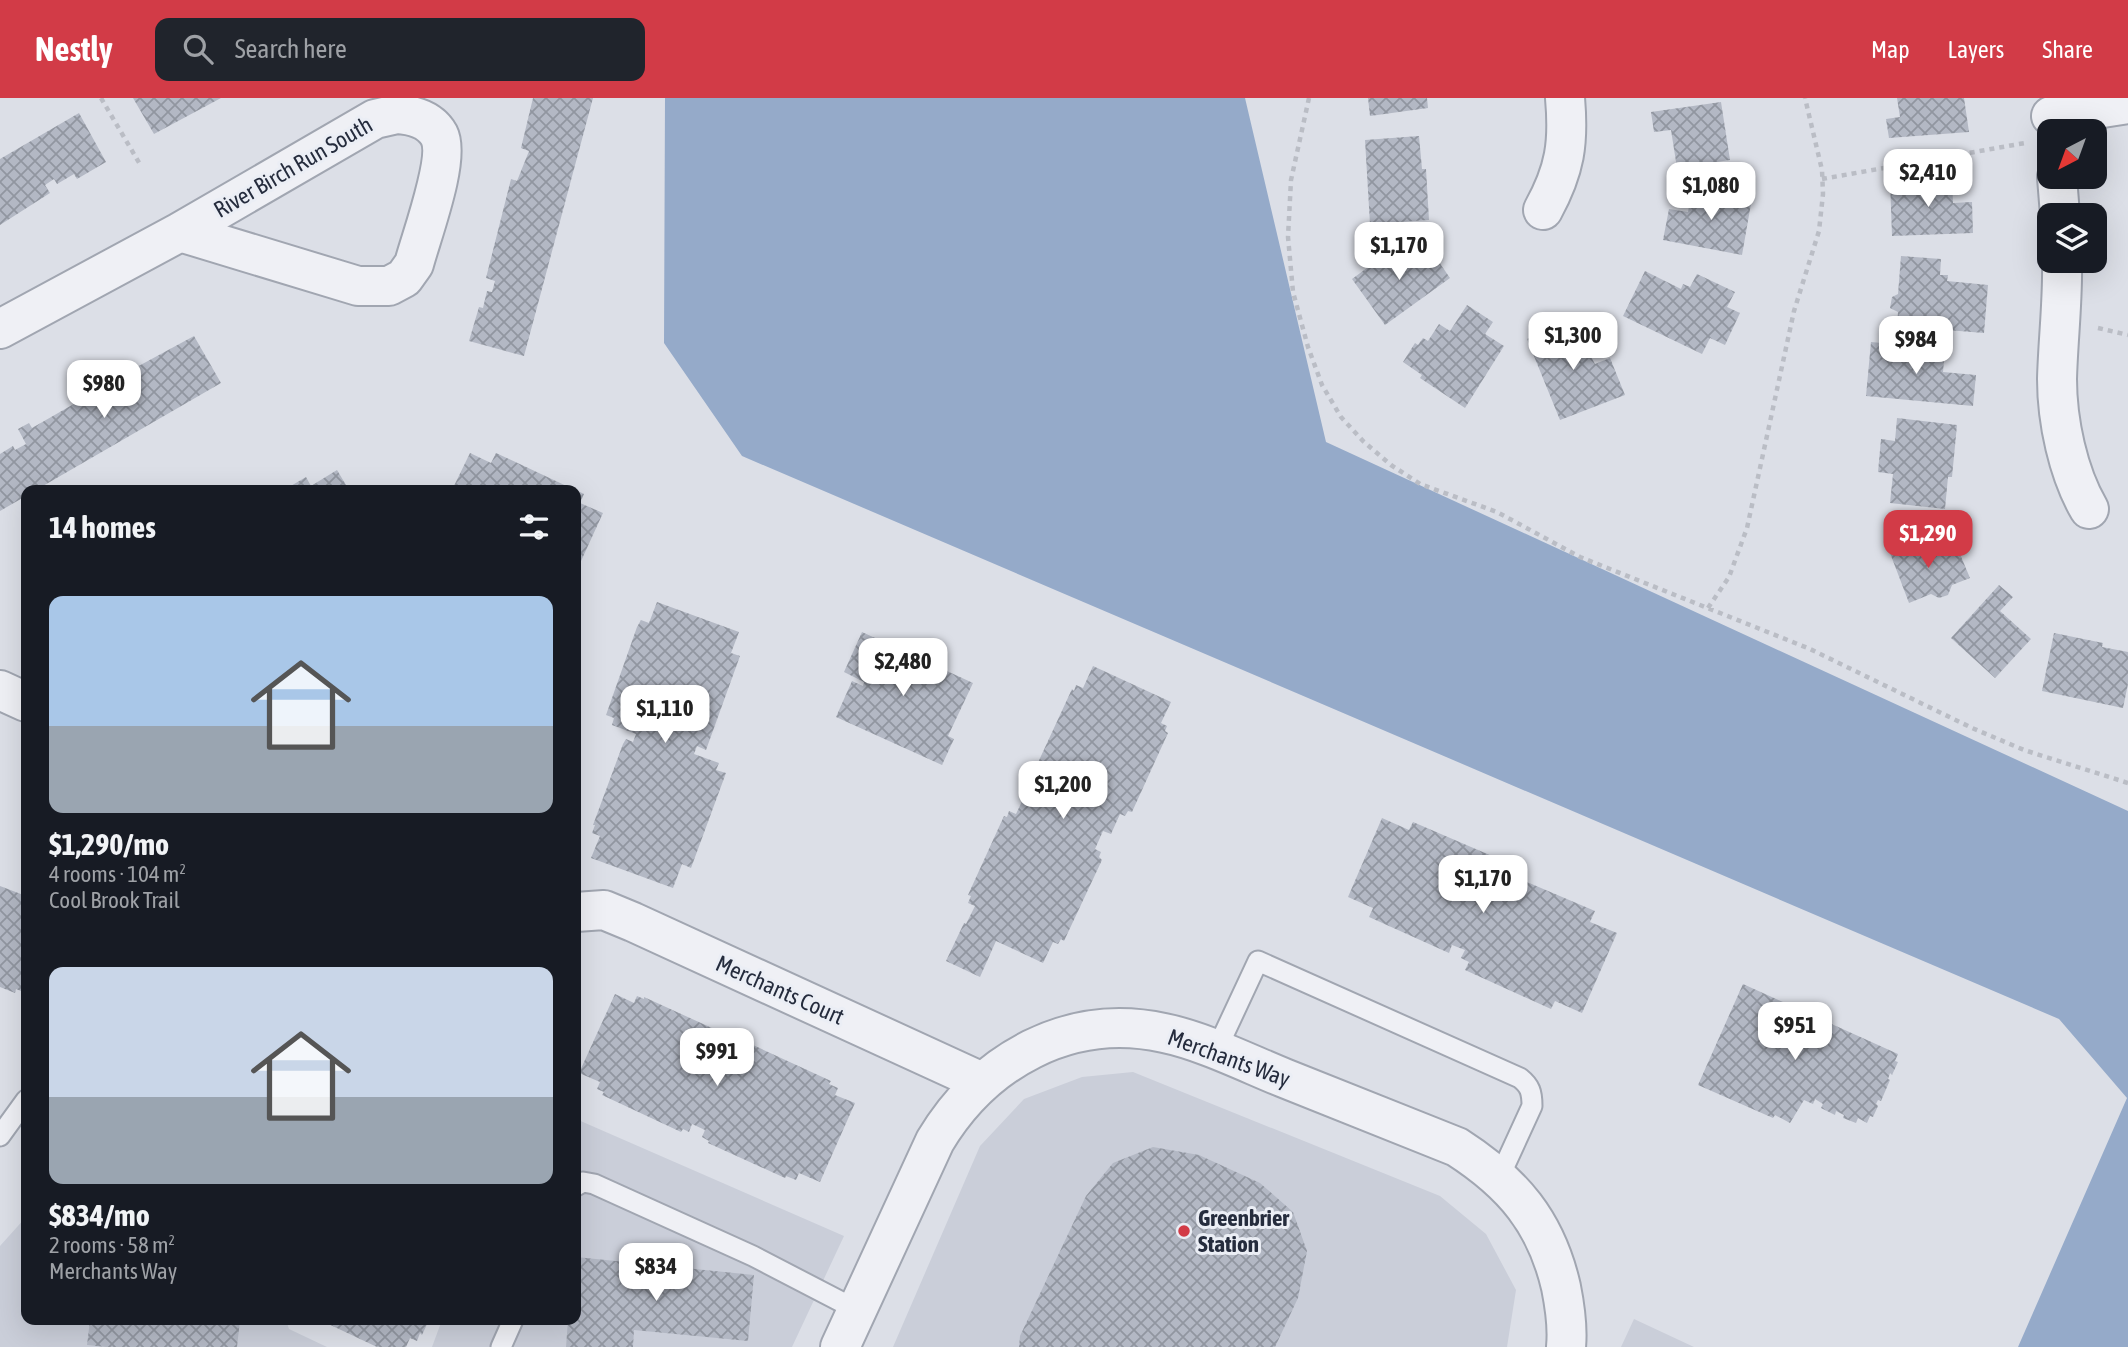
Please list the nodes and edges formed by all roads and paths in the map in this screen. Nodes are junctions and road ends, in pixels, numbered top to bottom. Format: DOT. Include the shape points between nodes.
graph roads {
  1 [pos="101,98"];
  2 [pos="1310,98"];
  3 [pos="1564,98"];
  4 [pos="1805,98"];
  5 [pos="2128,104"];
  6 [pos="2060,119"];
  7 [pos="2037,124"];
  8 [pos="141,166"];
  9 [pos="1822,178"];
  10 [pos="1543,210"];
  11 [pos="180,232"];
  12 [pos="2062,273"];
  13 [pos="0,329"];
  14 [pos="2089,509"];
  15 [pos="1708,608"];
  16 [pos="0,690"];
  17 [pos="21,700"];
  18 [pos="2128,783"];
  19 [pos="581,912"];
  20 [pos="1216,1051"];
  21 [pos="982,1082"];
  22 [pos="21,1107"];
  23 [pos="0,1136"];
  24 [pos="1499,1178"];
  25 [pos="581,1183"];
  26 [pos="857,1310"];
  27 [pos="511,1325"];
  28 [pos="500,1347"];
  29 [pos="840,1347"];
  30 [pos="1566,1347"];
  1 -- 8 [label="path"];
  2 -- 15 [label="path" via="1291,180 1288,237 1293,292 1322,385 1341,417 1363,441 1420,484 1497,512 1580,557"];
  3 -- 10 [label="street" via="1568,133 1563,166"];
  4 -- 9 [label="path"];
  5 -- 6 [label="street"];
  7 -- 9 [label="path"];
  9 -- 15 [label="path" via="1819,231 1794,311 1747,528 1729,577"];
  11 -- 11 [label="street, River Birch Run South" via="358,286 389,286 404,278 414,264 442,166 439,135 414,115 375,119"];
  11 -- 13 [label="street, River Birch Run South"];
  12 -- 14 [label="street" via="2058,403 2067,452"];
  15 -- 18 [label="path" via="1810,649 2024,750"];
  16 -- 17 [label="street"];
  19 -- 21 [label="street, Merchants Court" via="604,910 633,922"];
  20 -- 21 [label="street, Merchants Way" via="1165,1033 1131,1028 1089,1030 1018,1055"];
  20 -- 24 [label="street, Merchants Way" via="1457,1147"];
  20 -- 24 [label="lane" via="1258,961 1507,1072 1529,1085 1532,1106"];
  21 -- 26 [label="street, Merchants Way" via="948,1118 935,1141"];
  22 -- 23 [label="lane"];
  24 -- 30 [label="street, Merchants Way" via="1537,1222 1555,1264 1564,1304"];
  25 -- 26 [label="lane" via="594,1184 753,1256"];
  26 -- 29 [label="street, Merchants Way"];
  27 -- 28 [label="lane"];
}
